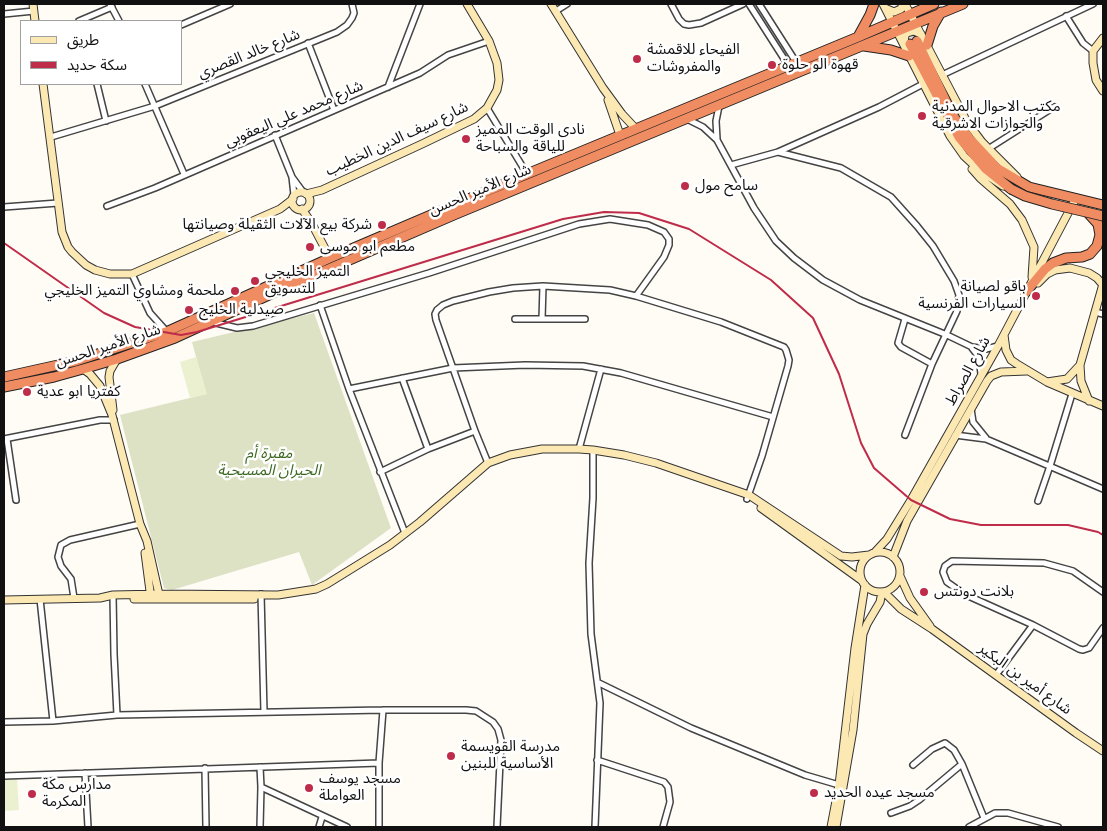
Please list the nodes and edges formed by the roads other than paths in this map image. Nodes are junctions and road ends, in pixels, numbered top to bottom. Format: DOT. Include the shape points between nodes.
graph roads {
  1 [pos="230,4"];
  2 [pos="352,4"];
  3 [pos="420,4"];
  4 [pos="467,4"];
  5 [pos="551,4"];
  6 [pos="567,4"];
  7 [pos="672,4"];
  8 [pos="744,4"];
  9 [pos="749,4"];
  10 [pos="759,4"];
  11 [pos="874,4"];
  12 [pos="904,4"];
  13 [pos="934,4"];
  14 [pos="962,4"];
  15 [pos="1093,4"];
  16 [pos="111,6"];
  17 [pos="885,6"];
  18 [pos="34,8"];
  19 [pos="556,11"];
  20 [pos="942,12"];
  21 [pos="4,14"];
  22 [pos="910,14"];
  23 [pos="1066,16"];
  24 [pos="81,20"];
  25 [pos="118,20"];
  26 [pos="893,21"];
  27 [pos="915,23"];
  28 [pos="182,25"];
  29 [pos="898,31"];
  30 [pos="1103,38"];
  31 [pos="860,41"];
  32 [pos="913,41"];
  33 [pos="489,42"];
  34 [pos="308,43"];
  35 [pos="927,45"];
  36 [pos="1094,51"];
  37 [pos="910,56"];
  38 [pos="792,63"];
  39 [pos="942,75"];
  40 [pos="923,84"];
  41 [pos="43,85"];
  42 [pos="96,85"];
  43 [pos="145,85"];
  44 [pos="388,87"];
  45 [pos="603,88"];
  46 [pos="1103,91"];
  47 [pos="155,106"];
  48 [pos="719,106"];
  49 [pos="1054,107"];
  50 [pos="487,108"];
  51 [pos="334,110"];
  52 [pos="687,119"];
  53 [pos="106,121"];
  54 [pos="636,129"];
  55 [pos="275,135"];
  56 [pos="620,135"];
  57 [pos="51,138"];
  58 [pos="717,140"];
  59 [pos="988,149"];
  60 [pos="778,152"];
  61 [pos="964,156"];
  62 [pos="731,165"];
  63 [pos="982,169"];
  64 [pos="184,174"];
  65 [pos="527,174"];
  66 [pos="292,177"];
  67 [pos="1029,187"];
  68 [pos="322,190"];
  69 [pos="304,193"];
  70 [pos="293,197"];
  71 [pos="1076,198"];
  72 [pos="58,203"];
  73 [pos="309,204"];
  74 [pos="1103,205"];
  75 [pos="107,206"];
  76 [pos="4,207"];
  77 [pos="299,208"];
  78 [pos="280,209"];
  79 [pos="1088,212"];
  80 [pos="1103,216"];
  81 [pos="312,224"];
  82 [pos="330,258"];
  83 [pos="132,274"];
  84 [pos="1031,282"];
  85 [pos="1103,285"];
  86 [pos="543,286"];
  87 [pos="636,296"];
  88 [pos="1024,296"];
  89 [pos="320,305"];
  90 [pos="1095,312"];
  91 [pos="1103,314"];
  92 [pos="515,319"];
  93 [pos="542,319"];
  94 [pos="585,319"];
  95 [pos="905,319"];
  96 [pos="212,322"];
  97 [pos="166,332"];
  98 [pos="1004,333"];
  99 [pos="947,335"];
  100 [pos="174,338"];
  101 [pos="998,346"];
  102 [pos="972,347"];
  103 [pos="117,359"];
  104 [pos="932,364"];
  105 [pos="1080,365"];
  106 [pos="453,368"];
  107 [pos="83,369"];
  108 [pos="601,369"];
  109 [pos="1027,371"];
  110 [pos="981,376"];
  111 [pos="4,377"];
  112 [pos="402,378"];
  113 [pos="1047,382"];
  114 [pos="4,387"];
  115 [pos="349,389"];
  116 [pos="1072,394"];
  117 [pos="1089,401"];
  118 [pos="1103,406"];
  119 [pos="971,408"];
  120 [pos="773,417"];
  121 [pos="113,418"];
  122 [pos="475,431"];
  123 [pos="905,435"];
  124 [pos="955,435"];
  125 [pos="5,439"];
  126 [pos="986,439"];
  127 [pos="428,449"];
  128 [pos="579,449"];
  129 [pos="593,450"];
  130 [pos="488,463"];
  131 [pos="1050,466"];
  132 [pos="380,472"];
  133 [pos="1103,489"];
  134 [pos="748,497"];
  135 [pos="16,500"];
  136 [pos="1038,501"];
  137 [pos="140,524"];
  138 [pos="143,533"];
  139 [pos="405,533"];
  140 [pos="872,554"];
  141 [pos="893,557"];
  142 [pos="900,576"];
  143 [pos="863,583"];
  144 [pos="883,592"];
  145 [pos="1103,592"];
  146 [pos="261,596"];
  147 [pos="151,597"];
  148 [pos="160,597"];
  149 [pos="74,598"];
  150 [pos="113,598"];
  151 [pos="40,599"];
  152 [pos="4,600"];
  153 [pos="1033,625"];
  154 [pos="932,628"];
  155 [pos="1103,628"];
  156 [pos="996,676"];
  157 [pos="599,683"];
  158 [pos="383,710"];
  159 [pos="264,712"];
  160 [pos="117,715"];
  161 [pos="53,721"];
  162 [pos="4,722"];
  163 [pos="1103,751"];
  164 [pos="597,760"];
  165 [pos="380,763"];
  166 [pos="962,764"];
  167 [pos="913,765"];
  168 [pos="260,767"];
  169 [pos="205,768"];
  170 [pos="85,773"];
  171 [pos="4,776"];
  172 [pos="839,785"];
  173 [pos="261,787"];
  174 [pos="891,813"];
  175 [pos="322,817"];
  176 [pos="984,818"];
  177 [pos="88,827"];
  178 [pos="206,827"];
  179 [pos="260,827"];
  180 [pos="319,827"];
  181 [pos="347,827"];
  182 [pos="379,827"];
  183 [pos="497,827"];
  184 [pos="595,827"];
  185 [pos="663,827"];
  186 [pos="831,827"];
  187 [pos="836,827"];
  188 [pos="969,827"];
  189 [pos="1058,827"];
  1 -- 28 [label="street"];
  2 -- 34 [label="street, شارع خالد القصري" via="354,13 347,25"];
  3 -- 44 [label="street"];
  4 -- 33 [label="street, شارع سيف الدين الخطيب"];
  5 -- 19 [label="street"];
  6 -- 19 [label="street"];
  7 -- 8 [label="street" via="679,19 689,25"];
  9 -- 38 [label="street"];
  10 -- 38 [label="street"];
  11 -- 31 [label="highway"];
  12 -- 17 [label="street" via="894,12"];
  12 -- 22 [label="street"];
  13 -- 22 [label="highway, شارع الأمير الحسن"];
  14 -- 20 [label="highway, شارع الأمير الحسن"];
  15 -- 23 [label="street"];
  16 -- 24 [label="street"];
  16 -- 25 [label="street"];
  17 -- 26 [label="street"];
  18 -- 21 [label="street"];
  19 -- 45 [label="street"];
  20 -- 27 [label="highway, شارع الأمير الحسن"];
  20 -- 35 [label="highway"];
  22 -- 26 [label="highway, شارع الأمير الحسن"];
  22 -- 27 [label="street"];
  23 -- 36 [label="street" via="1083,44"];
  23 -- 39 [label="street"];
  26 -- 29 [label="street"];
  26 -- 31 [label="highway, شارع الأمير الحسن"];
  27 -- 29 [label="highway, شارع الأمير الحسن"];
  27 -- 32 [label="street"];
  29 -- 31 [label="highway, شارع الأمير الحسن"];
  29 -- 32 [label="street"];
  30 -- 36 [label="street"];
  31 -- 37 [label="highway"];
  31 -- 38 [label="highway, شارع الأمير الحسن"];
  31 -- 48 [label="highway, شارع الأمير الحسن"];
  32 -- 35 [label="street"];
  32 -- 37 [label="street"];
  32 -- 63 [label="highway" via="959,137"];
  32 -- 67 [label="highway" via="952,114 969,138 997,168"];
  33 -- 44 [label="street, شارع محمد علي اليعقوبي" via="448,55"];
  33 -- 50 [label="street, شارع سيف الدين الخطيب" via="496,58 499,80"];
  34 -- 47 [label="street, شارع خالد القصري"];
  34 -- 51 [label="street"];
  35 -- 39 [label="street"];
  36 -- 46 [label="street" via="1092,63"];
  37 -- 40 [label="street"];
  38 -- 54 [label="highway, شارع الأمير الحسن"];
  39 -- 59 [label="street" via="967,122"];
  40 -- 60 [label="street"];
  40 -- 61 [label="street"];
  41 -- 57 [label="street"];
  42 -- 53 [label="street"];
  43 -- 47 [label="street"];
  44 -- 51 [label="street, شارع محمد علي اليعقوبي"];
  45 -- 54 [label="street"];
  45 -- 56 [label="street"];
  47 -- 53 [label="street, شارع خالد القصري"];
  47 -- 64 [label="street"];
  48 -- 52 [label="highway, شارع الأمير الحسن"];
  48 -- 58 [label="street"];
  49 -- 59 [label="street"];
  50 -- 65 [label="street"];
  50 -- 68 [label="street, شارع سيف الدين الخطيب" via="474,119"];
  51 -- 55 [label="street, شارع محمد علي اليعقوبي"];
  52 -- 58 [label="street" via="703,127"];
  52 -- 96 [label="highway, شارع الأمير الحسن" via="456,214"];
  53 -- 57 [label="street, شارع خالد القصري"];
  54 -- 56 [label="highway, شارع الأمير الحسن"];
  55 -- 64 [label="street, شارع محمد علي اليعقوبي"];
  55 -- 66 [label="street"];
  56 -- 65 [label="highway, شارع الأمير الحسن"];
  57 -- 72 [label="street"];
  58 -- 62 [label="street"];
  59 -- 67 [label="street"];
  60 -- 62 [label="street"];
  60 -- 99 [label="street" via="841,168 891,197 933,246 957,288 959,302"];
  61 -- 63 [label="street"];
  61 -- 84 [label="street" via="980,178 1010,204 1022,220 1034,247"];
  62 -- 95 [label="street" via="764,225 794,258 840,290"];
  63 -- 79 [label="highway, bridge" via="1025,196"];
  64 -- 75 [label="street, شارع محمد علي اليعقوبي"];
  65 -- 82 [label="highway, شارع الأمير الحسن"];
  66 -- 69 [label="street"];
  66 -- 70 [label="street"];
  67 -- 71 [label="highway"];
  68 -- 69 [label="street, شارع سيف الدين الخطيب"];
  68 -- 73 [label="street, شارع سيف الدين الخطيب"];
  69 -- 70 [label="street" via="298,192"];
  69 -- 73 [label="street"];
  70 -- 77 [label="street" via="293,204"];
  70 -- 78 [label="street"];
  71 -- 74 [label="highway"];
  71 -- 84 [label="street, شارع الصراط"];
  72 -- 76 [label="street"];
  72 -- 83 [label="street" via="62,232 72,252 86,265 103,273"];
  73 -- 77 [label="street" via="306,208"];
  73 -- 81 [label="street"];
  77 -- 78 [label="street"];
  77 -- 81 [label="street"];
  78 -- 83 [label="street"];
  79 -- 80 [label="highway, bridge"];
  79 -- 88 [label="highway" via="1098,224 1097,246 1090,254 1053,263"];
  81 -- 82 [label="street"];
  82 -- 97 [label="highway, شارع الأمير الحسن"];
  83 -- 97 [label="street" via="150,313"];
  84 -- 88 [label="street, شارع الصراط"];
  85 -- 88 [label="street" via="1089,273 1062,268 1047,274"];
  85 -- 90 [label="street"];
  86 -- 87 [label="street" via="604,289"];
  86 -- 93 [label="street"];
  86 -- 106 [label="street" via="490,292 439,307 436,320"];
  87 -- 89 [label="street" via="664,257 669,239 664,232 648,225 610,219 579,224"];
  87 -- 120 [label="street" via="721,322 784,347 789,360"];
  88 -- 98 [label="street, شارع الصراط"];
  89 -- 96 [label="street" via="243,328"];
  89 -- 115 [label="street"];
  90 -- 91 [label="street"];
  90 -- 105 [label="street"];
  92 -- 93 [label="street"];
  93 -- 94 [label="street"];
  95 -- 99 [label="street"];
  95 -- 104 [label="street" via="898,343"];
  96 -- 100 [label="highway, شارع الأمير الحسن"];
  97 -- 100 [label="street"];
  97 -- 111 [label="highway, شارع الأمير الحسن" via="76,361"];
  98 -- 101 [label="street, شارع الصراط"];
  98 -- 109 [label="street" via="1004,345 1011,360"];
  99 -- 102 [label="street"];
  99 -- 104 [label="street"];
  100 -- 103 [label="highway, شارع الأمير الحسن"];
  101 -- 102 [label="street" via="986,349"];
  101 -- 110 [label="street, شارع الصراط"];
  102 -- 110 [label="street" via="979,357"];
  103 -- 107 [label="highway, شارع الأمير الحسن"];
  103 -- 121 [label="street" via="109,377"];
  104 -- 123 [label="street"];
  105 -- 113 [label="street" via="1069,377"];
  105 -- 117 [label="street" via="1081,381"];
  106 -- 108 [label="street" via="526,365"];
  106 -- 112 [label="street"];
  106 -- 122 [label="street"];
  107 -- 114 [label="highway, شارع الأمير الحسن"];
  107 -- 121 [label="street" via="100,386"];
  108 -- 120 [label="street"];
  108 -- 128 [label="street"];
  109 -- 113 [label="street"];
  109 -- 119 [label="street, شارع الصراط" via="1008,371 991,376"];
  110 -- 140 [label="street, شارع الصراط" via="911,500 887,539"];
  112 -- 115 [label="street"];
  112 -- 127 [label="street"];
  113 -- 116 [label="street"];
  115 -- 132 [label="street"];
  116 -- 117 [label="street"];
  116 -- 131 [label="street"];
  117 -- 118 [label="street"];
  119 -- 124 [label="street, شارع الصراط"];
  119 -- 126 [label="street" via="973,422"];
  120 -- 134 [label="street"];
  121 -- 125 [label="street"];
  121 -- 137 [label="street"];
  122 -- 127 [label="street"];
  122 -- 130 [label="street"];
  124 -- 126 [label="street"];
  124 -- 141 [label="street, شارع الصراط" via="907,521"];
  125 -- 135 [label="street"];
  126 -- 131 [label="street"];
  127 -- 132 [label="street"];
  128 -- 129 [label="street"];
  128 -- 130 [label="street" via="542,449"];
  129 -- 134 [label="street" via="656,463"];
  129 -- 157 [label="street" via="589,563 591,634"];
  130 -- 139 [label="street"];
  131 -- 133 [label="street"];
  131 -- 136 [label="street"];
  132 -- 139 [label="street"];
  134 -- 140 [label="street" via="840,556"];
  134 -- 143 [label="street"];
  137 -- 138 [label="street"];
  137 -- 149 [label="street" via="70,540 61,546 58,557 71,579"];
  138 -- 147 [label="street"];
  138 -- 148 [label="street"];
  139 -- 146 [label="street" via="327,584 306,592"];
  140 -- 141 [label="street" via="888,553"];
  140 -- 143 [label="street" via="860,566"];
  141 -- 142 [label="street" via="898,562"];
  142 -- 144 [label="street" via="894,587"];
  142 -- 154 [label="street, شارع أمير بن البكير" via="910,598"];
  143 -- 144 [label="street" via="869,590"];
  143 -- 172 [label="street"];
  144 -- 154 [label="street, شارع أمير بن البكير" via="901,609"];
  144 -- 187 [label="street" via="864,634 853,730"];
  145 -- 153 [label="street" via="1073,571 1050,563 952,561 945,566 944,578 953,587"];
  146 -- 148 [label="street"];
  146 -- 159 [label="street"];
  147 -- 148 [label="street"];
  147 -- 150 [label="street"];
  149 -- 150 [label="street"];
  149 -- 151 [label="street"];
  150 -- 160 [label="street"];
  151 -- 152 [label="street"];
  151 -- 161 [label="street"];
  153 -- 155 [label="street" via="1083,650 1092,646"];
  153 -- 156 [label="street"];
  154 -- 156 [label="street, شارع أمير بن البكير"];
  156 -- 163 [label="street, شارع أمير بن البكير"];
  157 -- 164 [label="street"];
  157 -- 172 [label="street" via="691,728"];
  158 -- 159 [label="street"];
  158 -- 165 [label="street"];
  158 -- 183 [label="street" via="476,711 493,722 501,740"];
  159 -- 160 [label="street"];
  160 -- 161 [label="street"];
  161 -- 162 [label="street"];
  164 -- 184 [label="street"];
  164 -- 185 [label="street" via="664,782 670,802"];
  165 -- 168 [label="street"];
  165 -- 182 [label="street"];
  166 -- 167 [label="street" via="954,750 945,743"];
  166 -- 174 [label="street" via="915,803"];
  166 -- 176 [label="street"];
  168 -- 169 [label="street"];
  168 -- 173 [label="street"];
  169 -- 170 [label="street"];
  169 -- 178 [label="street"];
  170 -- 171 [label="street"];
  170 -- 177 [label="street"];
  172 -- 186 [label="street"];
  173 -- 175 [label="street"];
  173 -- 179 [label="street"];
  175 -- 180 [label="street"];
  175 -- 181 [label="street"];
  176 -- 188 [label="street"];
  176 -- 189 [label="street" via="995,813 1008,813"];
}
